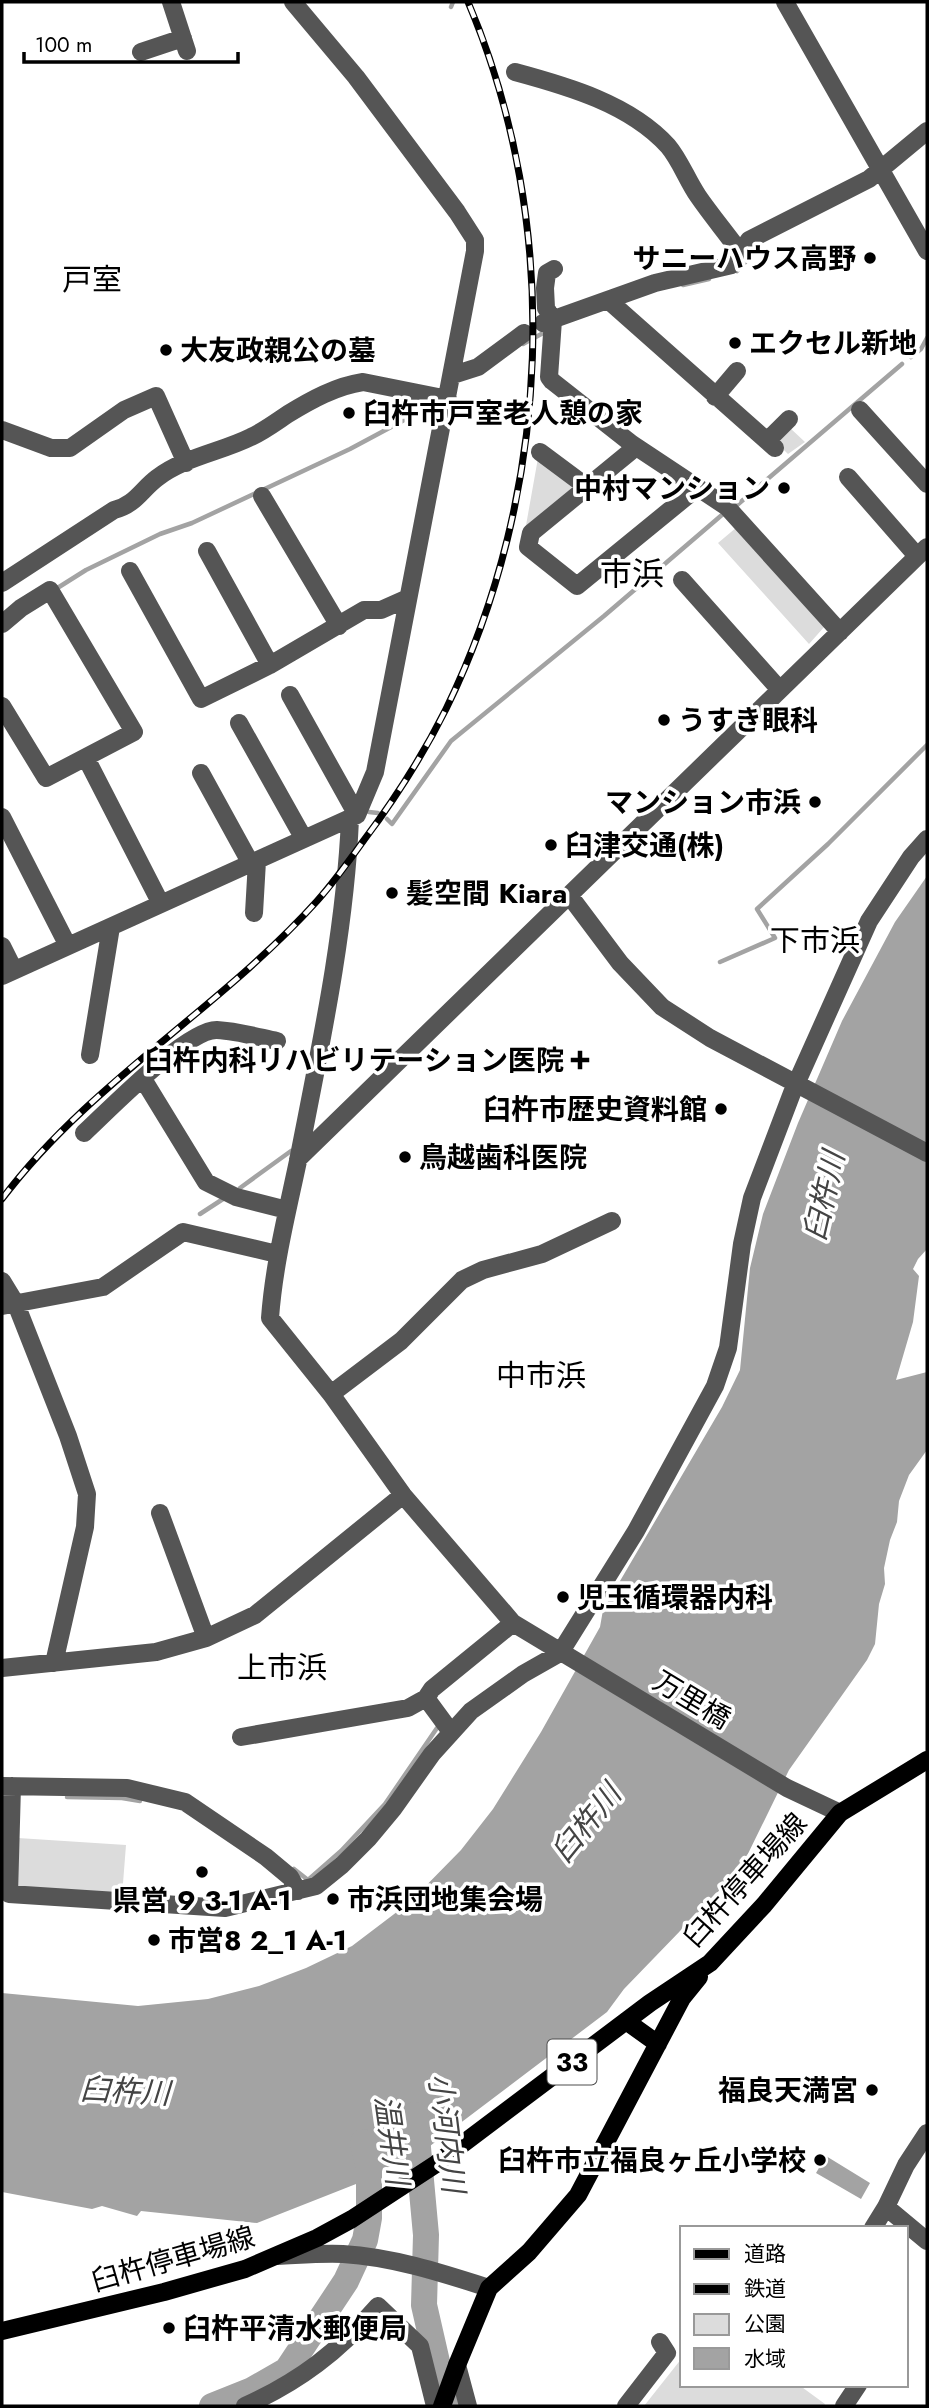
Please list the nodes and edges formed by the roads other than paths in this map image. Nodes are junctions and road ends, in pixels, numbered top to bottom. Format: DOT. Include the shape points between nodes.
graph roads {
  1 [pos="171,2"];
  2 [pos="293,2"];
  3 [pos="785,2"];
  4 [pos="141,52"];
  5 [pos="515,72"];
  6 [pos="927,131"];
  7 [pos="881,170"];
  8 [pos="742,248"];
  9 [pos="927,251"];
  10 [pos="554,268"];
  11 [pos="613,304"];
  12 [pos="548,322"];
  13 [pos="524,333"];
  14 [pos="737,371"];
  15 [pos="453,375"];
  16 [pos="715,397"];
  17 [pos="448,399"];
  18 [pos="860,410"];
  19 [pos="789,419"];
  20 [pos="2,430"];
  21 [pos="636,447"];
  22 [pos="540,452"];
  23 [pos="186,463"];
  24 [pos="848,477"];
  25 [pos="927,484"];
  26 [pos="587,486"];
  27 [pos="697,488"];
  28 [pos="262,496"];
  29 [pos="207,551"];
  30 [pos="922,552"];
  31 [pos="131,571"];
  32 [pos="682,580"];
  33 [pos="2,583"];
  34 [pos="408,598"];
  35 [pos="2,624"];
  36 [pos="339,626"];
  37 [pos="840,632"];
  38 [pos="270,665"];
  39 [pos="780,690"];
  40 [pos="290,695"];
  41 [pos="2,706"];
  42 [pos="239,723"];
  43 [pos="86,758"];
  44 [pos="201,773"];
  45 [pos="2,817"];
  46 [pos="353,817"];
  47 [pos="304,839"];
  48 [pos="927,839"];
  49 [pos="254,862"];
  50 [pos="569,895"];
  51 [pos="161,904"];
  52 [pos="254,913"];
  53 [pos="111,927"];
  54 [pos="2,946"];
  55 [pos="68,946"];
  56 [pos="8,973"];
  57 [pos="277,1041"];
  58 [pos="90,1055"];
  59 [pos="143,1079"];
  60 [pos="802,1087"];
  61 [pos="84,1133"];
  62 [pos="927,1153"];
  63 [pos="298,1159"];
  64 [pos="287,1210"];
  65 [pos="612,1221"];
  66 [pos="277,1254"];
  67 [pos="2,1281"];
  68 [pos="9,1305"];
  69 [pos="331,1394"];
  70 [pos="403,1495"];
  71 [pos="160,1513"];
  72 [pos="513,1623"];
  73 [pos="206,1638"];
  74 [pos="565,1655"];
  75 [pos="54,1663"];
  76 [pos="2,1668"];
  77 [pos="426,1698"];
  78 [pos="451,1732"];
  79 [pos="241,1737"];
  80 [pos="927,1760"];
  81 [pos="7,1786"];
  82 [pos="840,1814"];
  83 [pos="298,1891"];
  84 [pos="710,1963"];
  85 [pos="626,2021"];
  86 [pos="657,2045"];
  87 [pos="927,2133"];
  88 [pos="886,2207"];
  89 [pos="874,2226"];
  90 [pos="927,2241"];
  91 [pos="278,2256"];
  92 [pos="489,2288"];
  93 [pos="2,2331"];
  94 [pos="660,2342"];
  95 [pos="457,2365"];
  96 [pos="857,2387"];
  97 [pos="245,2406"];
  98 [pos="440,2406"];
  99 [pos="468,2406"];
  100 [pos="626,2406"];
  101 [pos="844,2406"];
  1 -- 4 [label="street" via="185,45"];
  2 -- 15 [label="street" via="387,117 475,240"];
  3 -- 7 [label="street"];
  5 -- 8 [label="street" via="585,94 646,126 670,149 698,195 734,244"];
  6 -- 7 [label="street"];
  7 -- 8 [label="street" via="749,240"];
  7 -- 9 [label="street"];
  8 -- 11 [label="street" via="732,265 655,283"];
  10 -- 12 [label="street" via="547,273 545,288"];
  11 -- 12 [label="street"];
  11 -- 16 [label="street"];
  12 -- 21 [label="street" via="552,381"];
  13 -- 15 [label="street" via="478,367"];
  14 -- 16 [label="street"];
  15 -- 17 [label="street"];
  16 -- 19 [label="street" via="771,444"];
  17 -- 23 [label="street" via="363,382 349,384 290,412 250,438"];
  17 -- 34 [label="street"];
  18 -- 25 [label="street"];
  20 -- 23 [label="street" via="51,448 71,448 124,410 156,396"];
  21 -- 26 [label="street"];
  21 -- 27 [label="street"];
  22 -- 26 [label="street"];
  23 -- 33 [label="street" via="156,479 126,507 114,510"];
  24 -- 30 [label="street"];
  26 -- 27 [label="street" via="531,533 528,547 577,586"];
  27 -- 37 [label="street" via="726,507"];
  28 -- 36 [label="street"];
  29 -- 38 [label="street"];
  30 -- 37 [label="street"];
  31 -- 38 [label="street" via="201,699"];
  32 -- 39 [label="street"];
  34 -- 36 [label="street" via="381,610 364,610"];
  34 -- 46 [label="street" via="375,772"];
  35 -- 43 [label="street" via="50,590 134,732"];
  36 -- 38 [label="street"];
  37 -- 39 [label="street"];
  39 -- 50 [label="street"];
  40 -- 46 [label="street"];
  41 -- 43 [label="street" via="46,778"];
  42 -- 47 [label="street"];
  43 -- 51 [label="street"];
  44 -- 49 [label="street"];
  45 -- 55 [label="street"];
  46 -- 47 [label="street"];
  46 -- 63 [label="street, 万里橋" via="329,999"];
  47 -- 49 [label="street"];
  48 -- 60 [label="street" via="870,921"];
  49 -- 51 [label="street"];
  49 -- 52 [label="street"];
  50 -- 60 [label="street" via="620,963 662,1007"];
  50 -- 63 [label="street"];
  51 -- 53 [label="street"];
  53 -- 55 [label="street"];
  53 -- 58 [label="street"];
  54 -- 56 [label="street"];
  55 -- 56 [label="street"];
  57 -- 59 [label="street" via="215,1030 197,1036"];
  59 -- 61 [label="street"];
  59 -- 64 [label="street" via="206,1182 236,1197"];
  60 -- 62 [label="street"];
  60 -- 74 [label="street" via="752,1198 728,1348 715,1386"];
  63 -- 64 [label="street, 万里橋"];
  64 -- 66 [label="street, 万里橋"];
  65 -- 69 [label="street" via="542,1254 483,1269 462,1280 401,1341"];
  66 -- 68 [label="street" via="183,1232 103,1287"];
  66 -- 69 [label="street, 万里橋" via="270,1318"];
  67 -- 68 [label="street"];
  68 -- 75 [label="street" via="68,1436 87,1494 85,1527"];
  69 -- 70 [label="street, 万里橋"];
  70 -- 72 [label="street, 万里橋"];
  70 -- 73 [label="street" via="255,1615"];
  71 -- 73 [label="street"];
  72 -- 74 [label="street, 万里橋"];
  72 -- 77 [label="street"];
  73 -- 75 [label="street" via="156,1652"];
  74 -- 78 [label="street" via="523,1674 471,1711"];
  74 -- 82 [label="street, 万里橋" via="787,1788"];
  75 -- 76 [label="street"];
  77 -- 78 [label="street"];
  77 -- 79 [label="street" via="408,1708"];
  78 -- 83 [label="street" via="368,1839 316,1886"];
  80 -- 82 [label="main road, 臼杵停車場線 / 33"];
  81 -- 83 [label="street" via="127,1788 185,1802 266,1857 290,1877"];
  81 -- 83 [label="street" via="9,1894 225,1908"];
  82 -- 84 [label="main road, 臼杵停車場線 / 33"];
  84 -- 85 [label="main road, 臼杵停車場線 / 33"];
  84 -- 86 [label="main road" via="682,1998"];
  85 -- 86 [label="main road"];
  85 -- 91 [label="main road, 臼杵停車場線 / 33" via="414,2180 352,2219"];
  86 -- 92 [label="main road" via="578,2195 529,2252"];
  87 -- 88 [label="street"];
  88 -- 89 [label="street"];
  88 -- 90 [label="street"];
  91 -- 92 [label="street" via="379,2259"];
  91 -- 93 [label="main road, 臼杵停車場線 / 33" via="164,2292"];
  92 -- 95 [label="main road"];
  94 -- 100 [label="street" via="667,2353"];
  95 -- 98 [label="main road"];
  95 -- 99 [label="street"];
  96 -- 101 [label="street"];
  97 -- 98 [label="street" via="292,2383 334,2352 378,2306 420,2346"];
}
